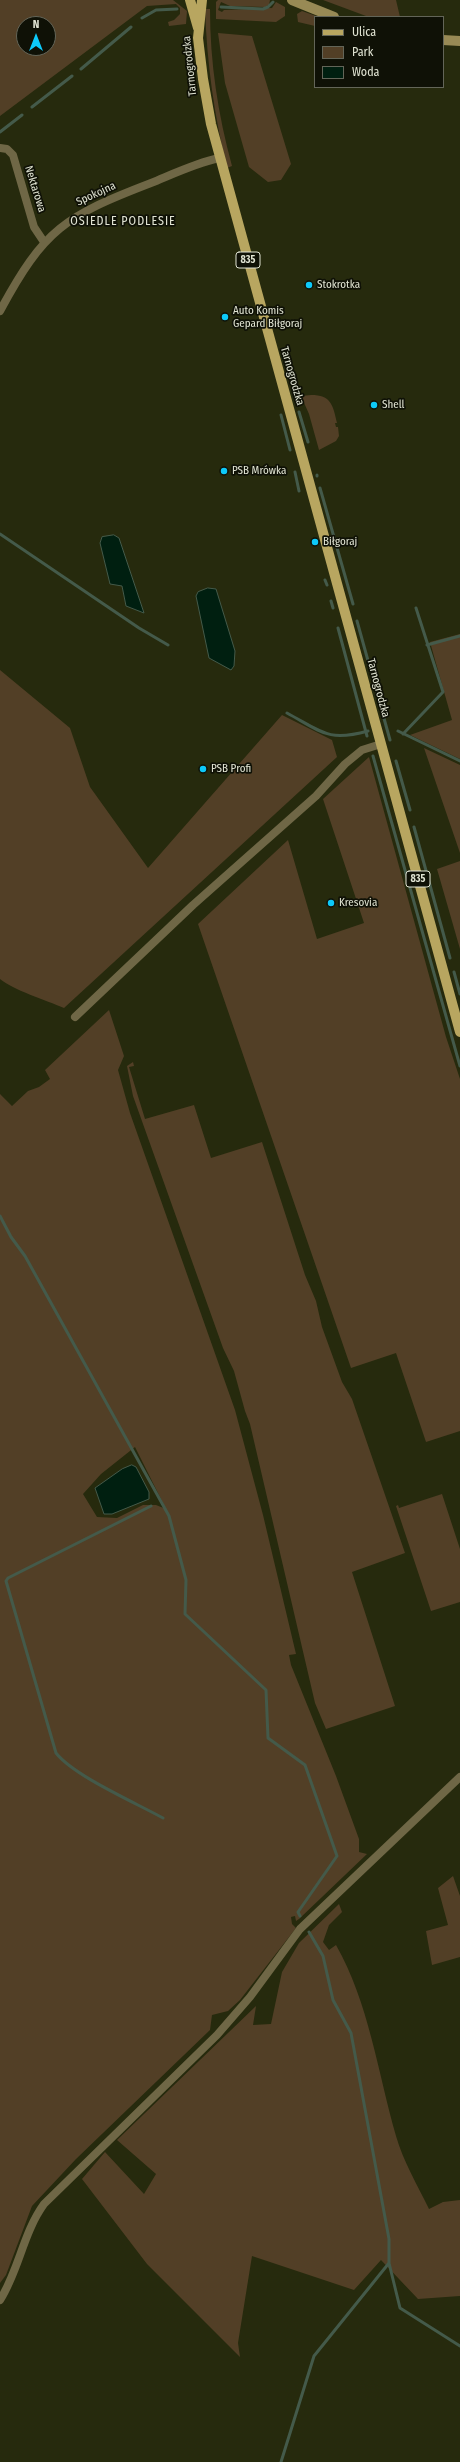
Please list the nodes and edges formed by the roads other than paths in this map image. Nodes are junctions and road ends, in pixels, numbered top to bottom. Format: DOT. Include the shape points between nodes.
graph roads {
  1 [pos="190,0"];
  2 [pos="202,0"];
  3 [pos="292,0"];
  4 [pos="332,16"];
  5 [pos="198,28"];
  6 [pos="444,40"];
  7 [pos="460,41"];
  8 [pos="0,148"];
  9 [pos="220,158"];
  10 [pos="44,242"];
  11 [pos="0,311"];
  12 [pos="381,744"];
  13 [pos="75,1017"];
  14 [pos="460,1032"];
  15 [pos="460,1777"];
  16 [pos="0,2300"];
  1 -- 5 [label="main road, Tarnogrodzka / 835"];
  2 -- 5 [label="main road, Tarnogrodzka / 835"];
  3 -- 4 [label="street"];
  5 -- 9 [label="main road, Tarnogrodzka / 835" via="205,93"];
  6 -- 7 [label="street"];
  8 -- 10 [label="street, Nektarowa" via="7,149 13,155 36,231"];
  9 -- 10 [label="street, Spokojna" via="96,204 68,221"];
  9 -- 12 [label="main road, Tarnogrodzka / 835"];
  10 -- 11 [label="street, Spokojna" via="20,273"];
  12 -- 13 [label="street" via="362,750 345,764 316,796 194,905"];
  12 -- 14 [label="main road, 835"];
  15 -- 16 [label="street" via="300,1930 250,1997 217,2035 44,2204 30,2227"];
}
